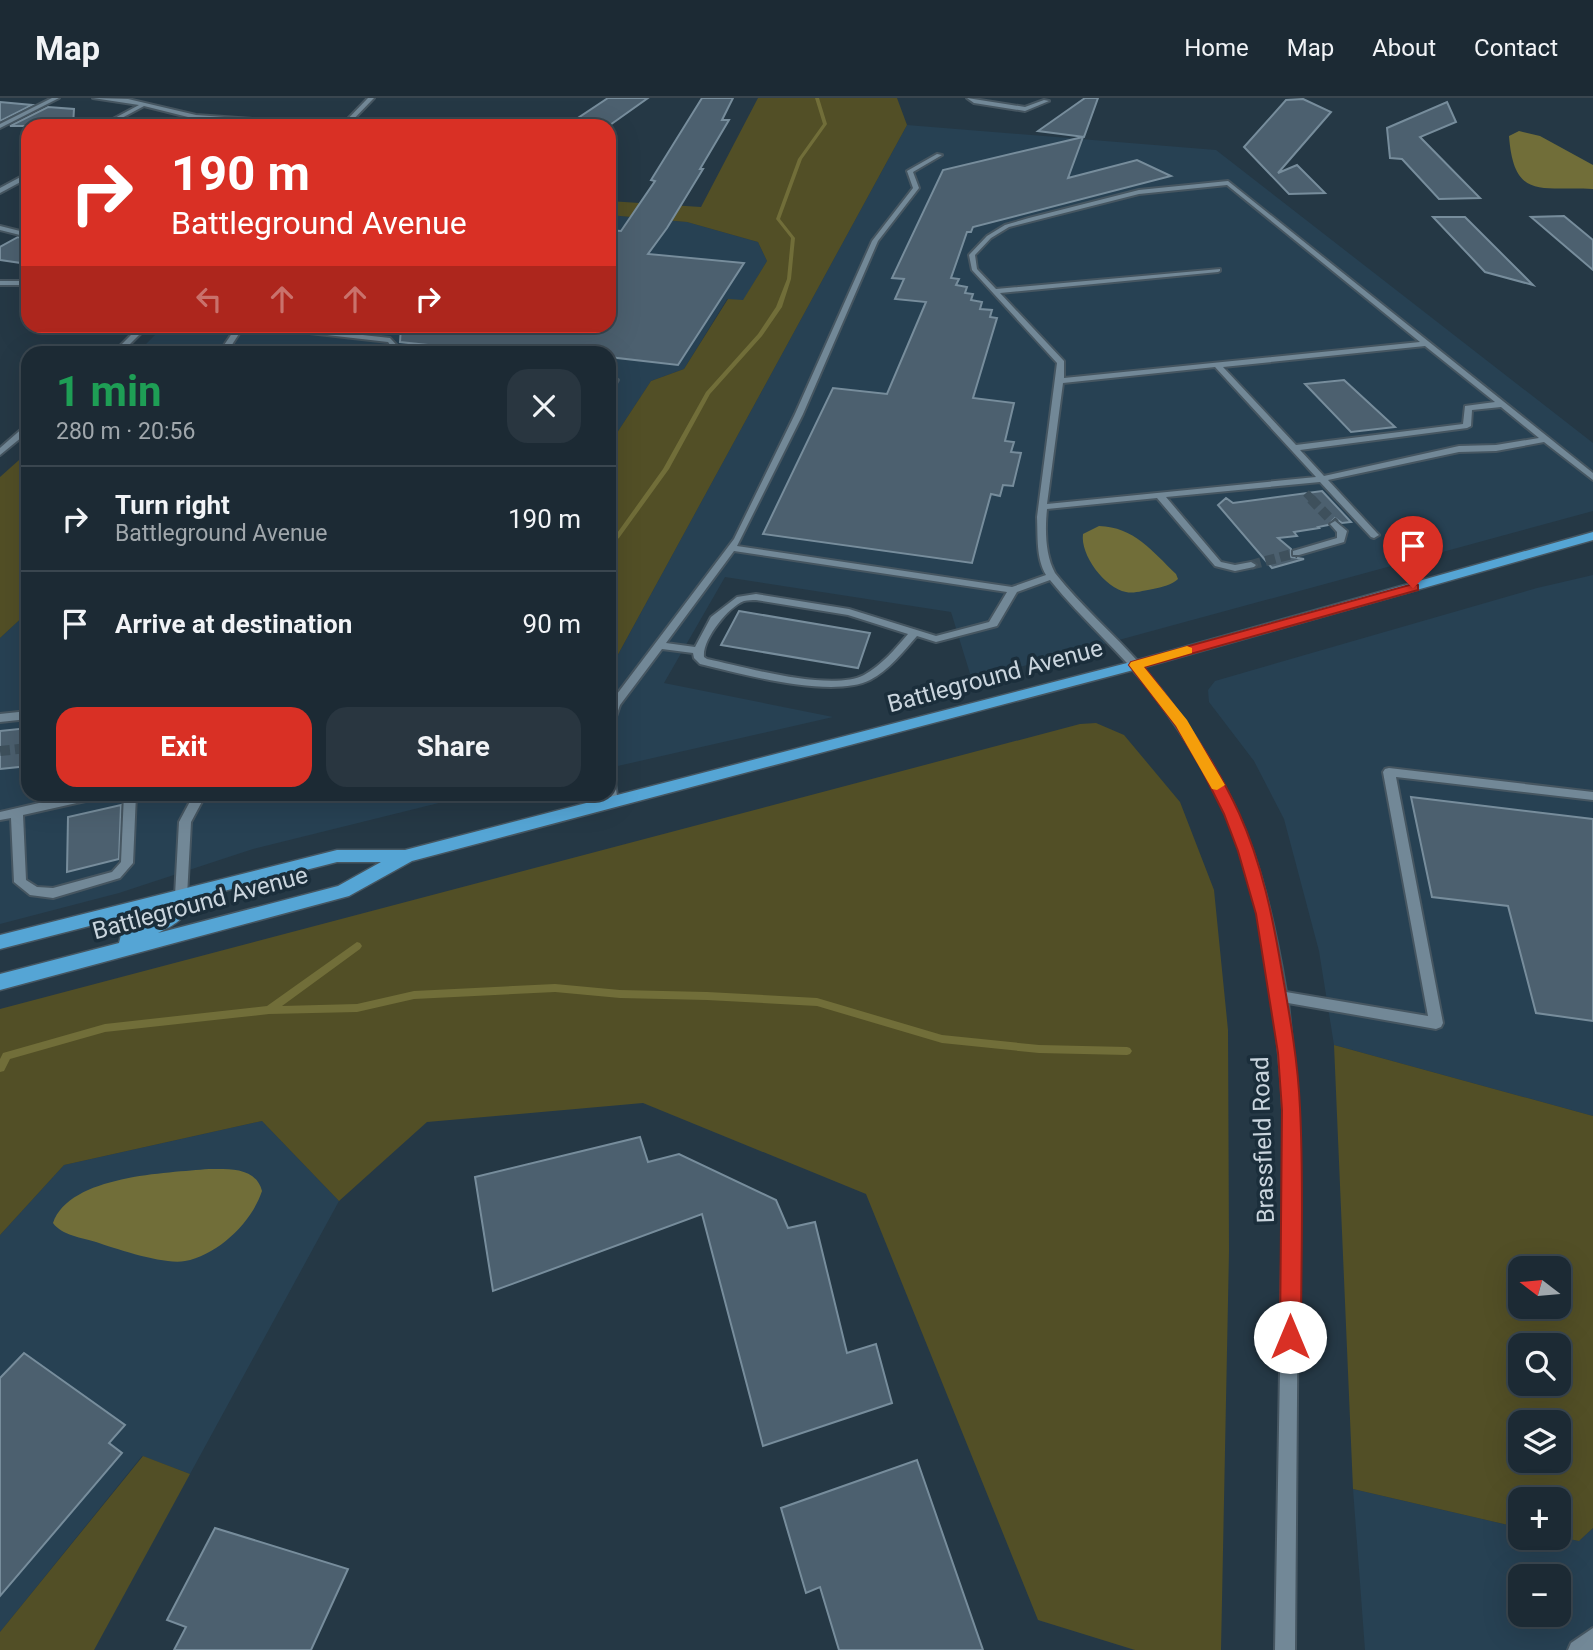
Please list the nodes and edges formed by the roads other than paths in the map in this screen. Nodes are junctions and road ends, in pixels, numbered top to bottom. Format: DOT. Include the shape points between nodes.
graph roads {
  1 [pos="56,98"];
  2 [pos="96,98"];
  3 [pos="372,98"];
  4 [pos="970,98"];
  5 [pos="1046,102"];
  6 [pos="143,105"];
  7 [pos="116,119"];
  8 [pos="232,119"];
  9 [pos="351,119"];
  10 [pos="0,127"];
  11 [pos="939,155"];
  12 [pos="21,179"];
  13 [pos="0,191"];
  14 [pos="0,228"];
  15 [pos="21,233"];
  16 [pos="1219,270"];
  17 [pos="0,283"];
  18 [pos="21,283"];
  19 [pos="995,291"];
  20 [pos="137,333"];
  21 [pos="328,333"];
  22 [pos="1428,343"];
  23 [pos="123,346"];
  24 [pos="395,346"];
  25 [pos="1217,365"];
  26 [pos="1061,382"];
  27 [pos="1503,404"];
  28 [pos="21,434"];
  29 [pos="1546,439"];
  30 [pos="1294,448"];
  31 [pos="0,452"];
  32 [pos="1593,477"];
  33 [pos="1323,479"];
  34 [pos="1295,482"];
  35 [pos="1306,493"];
  36 [pos="1159,495"];
  37 [pos="1044,507"];
  38 [pos="1335,524"];
  39 [pos="1374,535"];
  40 [pos="1593,536"];
  41 [pos="731,548"];
  42 [pos="1296,553"];
  43 [pos="1251,565"];
  44 [pos="1052,576"];
  45 [pos="1013,590"];
  46 [pos="915,632"];
  47 [pos="659,645"];
  48 [pos="698,651"];
  49 [pos="1136,665"];
  50 [pos="616,704"];
  51 [pos="21,716"];
  52 [pos="0,718"];
  53 [pos="1593,796"];
  54 [pos="67,801"];
  55 [pos="130,801"];
  56 [pos="196,801"];
  57 [pos="616,801"];
  58 [pos="616,801"];
  59 [pos="612,802"];
  60 [pos="17,812"];
  61 [pos="0,816"];
  62 [pos="407,856"];
  63 [pos="181,896"];
  64 [pos="0,942"];
  65 [pos="85,959"];
  66 [pos="0,982"];
  67 [pos="1279,996"];
  68 [pos="1593,1638"];
  69 [pos="1285,1650"];
  70 [pos="1578,1650"];
  1 -- 10 [label="street"];
  2 -- 6 [label="street"];
  3 -- 9 [label="street"];
  4 -- 5 [label="street" via="1026,109"];
  6 -- 7 [label="street"];
  6 -- 8 [label="street" via="196,117"];
  11 -- 41 [label="street" via="910,171 916,188 875,241 799,414"];
  12 -- 13 [label="street"];
  14 -- 15 [label="street"];
  16 -- 19 [label="street"];
  17 -- 18 [label="street"];
  19 -- 22 [label="street" via="974,269 972,255 1007,226 1139,192 1228,183"];
  19 -- 26 [label="street" via="1061,363"];
  20 -- 23 [label="street"];
  21 -- 24 [label="street" via="390,340"];
  22 -- 25 [label="street"];
  22 -- 27 [label="street"];
  25 -- 26 [label="street"];
  25 -- 30 [label="street"];
  26 -- 37 [label="street"];
  27 -- 29 [label="street"];
  27 -- 30 [label="street" via="1468,408 1467,426"];
  28 -- 31 [label="street"];
  29 -- 32 [label="street"];
  29 -- 33 [label="street" via="1460,449"];
  30 -- 33 [label="street"];
  33 -- 34 [label="street"];
  33 -- 39 [label="street"];
  34 -- 35 [label="street"];
  34 -- 36 [label="street"];
  36 -- 37 [label="street"];
  36 -- 43 [label="street" via="1219,564"];
  37 -- 44 [label="street" via="1042,534"];
  38 -- 42 [label="street" via="1342,531 1341,540"];
  40 -- 49 [label="main road, Battleground Avenue"];
  41 -- 45 [label="street"];
  41 -- 47 [label="street"];
  44 -- 45 [label="street"];
  44 -- 49 [label="street"];
  45 -- 46 [label="street" via="993,624 936,639"];
  46 -- 48 [label="street" via="886,664 856,683 827,684 704,662"];
  46 -- 48 [label="street" via="849,612 756,597 740,599 715,619"];
  47 -- 48 [label="street"];
  47 -- 50 [label="street"];
  49 -- 57 [label="main road, Battleground Avenue"];
  49 -- 67 [label="street, Brassfield Road" via="1182,723 1232,814 1253,870"];
  51 -- 52 [label="street"];
  53 -- 67 [label="street" via="1389,772 1436,1023"];
  54 -- 60 [label="street"];
  55 -- 60 [label="street" via="127,863 116,874 53,893 34,892 20,882"];
  56 -- 63 [label="street" via="185,822"];
  58 -- 59 [label="main road, Battleground Avenue"];
  59 -- 62 [label="main road, Battleground Avenue"];
  60 -- 61 [label="street"];
  62 -- 63 [label="main road, Battleground Avenue" via="337,856"];
  62 -- 65 [label="main road, Battleground Avenue" via="343,891"];
  63 -- 64 [label="main road, Battleground Avenue"];
  63 -- 65 [label="main road" via="179,911 170,919"];
  65 -- 66 [label="main road, Battleground Avenue"];
  67 -- 69 [label="street, Brassfield Road" via="1291,1110"];
  68 -- 70 [label="street"];
}
